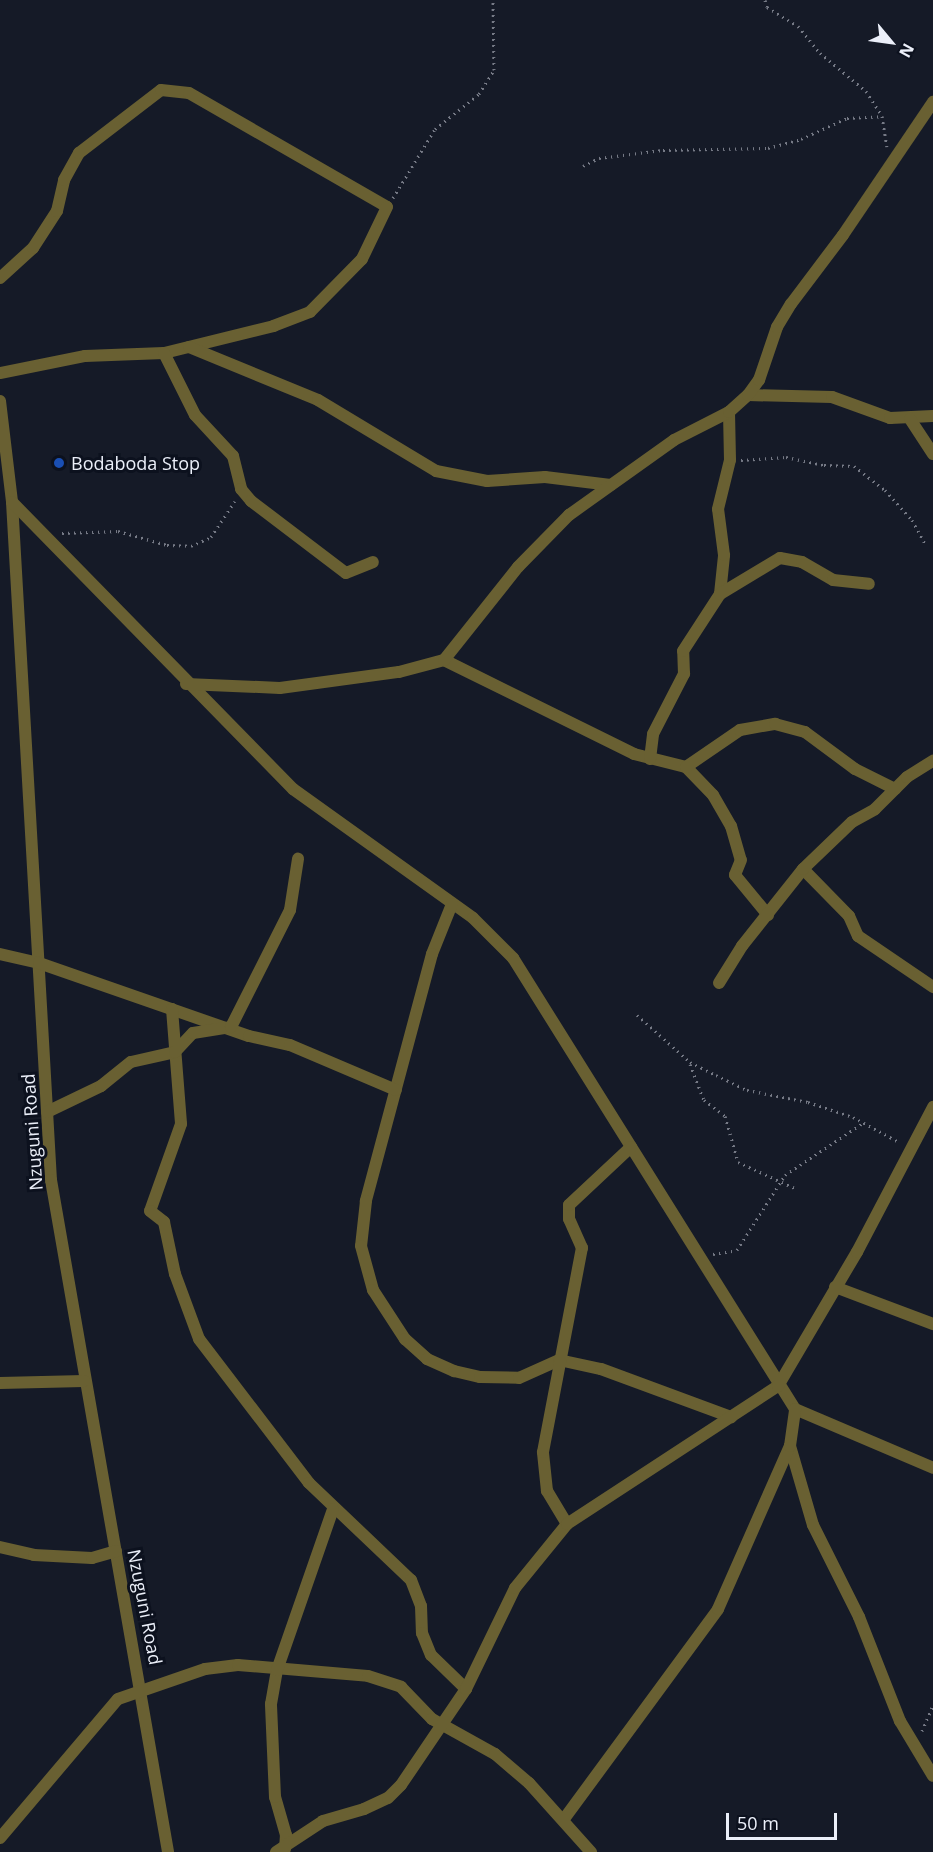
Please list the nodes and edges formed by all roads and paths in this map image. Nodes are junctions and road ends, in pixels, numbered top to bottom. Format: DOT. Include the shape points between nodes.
graph roads {
  1 [pos="493,0"];
  2 [pos="765,0"];
  3 [pos="933,102"];
  4 [pos="882,116"];
  5 [pos="583,166"];
  6 [pos="890,169"];
  7 [pos="387,207"];
  8 [pos="0,278"];
  9 [pos="189,347"];
  10 [pos="164,353"];
  11 [pos="0,373"];
  12 [pos="748,395"];
  13 [pos="0,401"];
  14 [pos="729,412"];
  15 [pos="933,416"];
  16 [pos="910,418"];
  17 [pos="933,454"];
  18 [pos="730,460"];
  19 [pos="611,485"];
  20 [pos="241,489"];
  21 [pos="12,502"];
  22 [pos="0,519"];
  23 [pos="13,519"];
  24 [pos="55,529"];
  25 [pos="926,545"];
  26 [pos="372,562"];
  27 [pos="869,584"];
  28 [pos="720,594"];
  29 [pos="444,660"];
  30 [pos="186,684"];
  31 [pos="650,759"];
  32 [pos="933,761"];
  33 [pos="686,767"];
  34 [pos="895,789"];
  35 [pos="298,859"];
  36 [pos="803,869"];
  37 [pos="452,904"];
  38 [pos="768,915"];
  39 [pos="0,954"];
  40 [pos="39,963"];
  41 [pos="719,983"];
  42 [pos="933,987"];
  43 [pos="172,1009"];
  44 [pos="637,1015"];
  45 [pos="231,1027"];
  46 [pos="175,1052"];
  47 [pos="690,1062"];
  48 [pos="396,1090"];
  49 [pos="933,1107"];
  50 [pos="47,1113"];
  51 [pos="863,1123"];
  52 [pos="929,1127"];
  53 [pos="631,1147"];
  54 [pos="911,1149"];
  55 [pos="781,1181"];
  56 [pos="796,1189"];
  57 [pos="698,1254"];
  58 [pos="835,1287"];
  59 [pos="931,1320"];
  60 [pos="559,1360"];
  61 [pos="84,1381"];
  62 [pos="0,1383"];
  63 [pos="778,1386"];
  64 [pos="795,1410"];
  65 [pos="731,1417"];
  66 [pos="790,1446"];
  67 [pos="933,1468"];
  68 [pos="333,1509"];
  69 [pos="567,1524"];
  70 [pos="0,1546"];
  71 [pos="116,1551"];
  72 [pos="277,1670"];
  73 [pos="466,1689"];
  74 [pos="143,1692"];
  75 [pos="933,1705"];
  76 [pos="442,1726"];
  77 [pos="914,1747"];
  78 [pos="933,1776"];
  79 [pos="564,1819"];
  80 [pos="0,1838"];
  81 [pos="285,1848"];
  82 [pos="168,1852"];
  83 [pos="276,1852"];
  84 [pos="591,1852"];
  1 -- 7 [label="path" via="494,70 479,94 435,129"];
  2 -- 4 [label="path" via="767,7 798,26 820,53 866,91"];
  3 -- 6 [label="street"];
  4 -- 5 [label="path" via="847,118 801,139 768,148 663,150 599,158"];
  4 -- 6 [label="path"];
  6 -- 12 [label="street" via="790,304 777,327 759,380"];
  7 -- 8 [label="street" via="189,93 161,90 80,153 64,180 57,211 33,248"];
  7 -- 9 [label="street" via="362,259 310,312 274,326"];
  9 -- 10 [label="street"];
  9 -- 19 [label="street" via="318,400 436,471 487,481 545,477"];
  10 -- 11 [label="street" via="85,356"];
  10 -- 20 [label="street" via="195,415 233,456"];
  12 -- 14 [label="street"];
  12 -- 16 [label="street" via="832,397 890,417"];
  13 -- 21 [label="street, Nzuguni Road"];
  14 -- 18 [label="street"];
  14 -- 19 [label="street" via="674,440"];
  15 -- 16 [label="street"];
  16 -- 17 [label="street"];
  18 -- 25 [label="path" via="786,457 854,466 885,490 912,520"];
  18 -- 28 [label="street" via="718,509 724,555"];
  19 -- 29 [label="street" via="569,515 518,567"];
  20 -- 24 [label="path" via="211,537 191,546 167,545 118,531 65,534"];
  20 -- 26 [label="street" via="251,501 346,573"];
  21 -- 23 [label="street, Nzuguni Road"];
  21 -- 30 [label="street"];
  22 -- 23 [label="street"];
  23 -- 40 [label="street, Nzuguni Road"];
  27 -- 28 [label="street" via="833,580 802,562 780,558"];
  28 -- 31 [label="street" via="687,642 684,674 653,734"];
  29 -- 30 [label="street" via="399,672 280,688"];
  29 -- 31 [label="street"];
  30 -- 37 [label="street" via="293,789"];
  31 -- 33 [label="street"];
  32 -- 34 [label="street"];
  33 -- 34 [label="street" via="740,730 775,724 805,732 855,769"];
  33 -- 38 [label="street" via="713,795 731,826 741,860 735,875"];
  34 -- 36 [label="street" via="875,809 852,822"];
  35 -- 45 [label="street" via="290,910"];
  36 -- 38 [label="street"];
  36 -- 42 [label="street" via="849,916 858,936"];
  37 -- 48 [label="street" via="432,954"];
  37 -- 53 [label="street" via="473,918 513,958"];
  38 -- 41 [label="street"];
  39 -- 40 [label="street"];
  40 -- 43 [label="street"];
  40 -- 50 [label="street, Nzuguni Road"];
  43 -- 45 [label="street"];
  43 -- 46 [label="street"];
  44 -- 47 [label="path"];
  45 -- 46 [label="street" via="193,1033"];
  45 -- 48 [label="street" via="290,1045"];
  46 -- 50 [label="street" via="131,1062 101,1086"];
  46 -- 68 [label="street" via="181,1124 150,1211 164,1222 175,1274 199,1339 268,1433"];
  47 -- 51 [label="path" via="747,1090 808,1102"];
  47 -- 55 [label="path" via="704,1100 725,1116 738,1162"];
  48 -- 60 [label="street" via="361,1229 364,1263 389,1319 427,1359 466,1374 519,1378"];
  49 -- 52 [label="street"];
  50 -- 61 [label="street, Nzuguni Road" via="51,1180"];
  51 -- 54 [label="path"];
  51 -- 55 [label="path" via="801,1162"];
  52 -- 54 [label="street"];
  53 -- 57 [label="street"];
  53 -- 60 [label="street" via="576,1194 569,1205 568,1218 582,1248"];
  54 -- 58 [label="street"];
  55 -- 56 [label="path"];
  55 -- 57 [label="path" via="737,1250"];
  57 -- 63 [label="street"];
  58 -- 59 [label="street"];
  58 -- 63 [label="street"];
  60 -- 65 [label="street" via="601,1369"];
  60 -- 69 [label="street" via="545,1427 543,1476 553,1506"];
  61 -- 62 [label="street"];
  61 -- 71 [label="street, Nzuguni Road"];
  63 -- 64 [label="street"];
  63 -- 65 [label="street"];
  64 -- 66 [label="street"];
  64 -- 67 [label="street"];
  65 -- 69 [label="street"];
  66 -- 77 [label="street" via="813,1525 859,1617"];
  66 -- 79 [label="street" via="718,1609"];
  68 -- 72 [label="street"];
  68 -- 73 [label="street" via="368,1536 411,1580 421,1606 422,1633 431,1655"];
  69 -- 73 [label="street" via="515,1588"];
  70 -- 71 [label="street" via="34,1555 92,1558"];
  71 -- 74 [label="street, Nzuguni Road"];
  72 -- 74 [label="street" via="219,1666"];
  72 -- 76 [label="street" via="328,1671 386,1680 401,1687"];
  72 -- 81 [label="street" via="270,1747 274,1797"];
  73 -- 76 [label="street"];
  74 -- 80 [label="street" via="118,1699"];
  74 -- 82 [label="street, Nzuguni Road"];
  75 -- 77 [label="path"];
  76 -- 79 [label="street" via="495,1754"];
  76 -- 81 [label="street" via="388,1798 323,1821"];
  77 -- 78 [label="street"];
  79 -- 84 [label="street"];
  81 -- 83 [label="street"];
}
